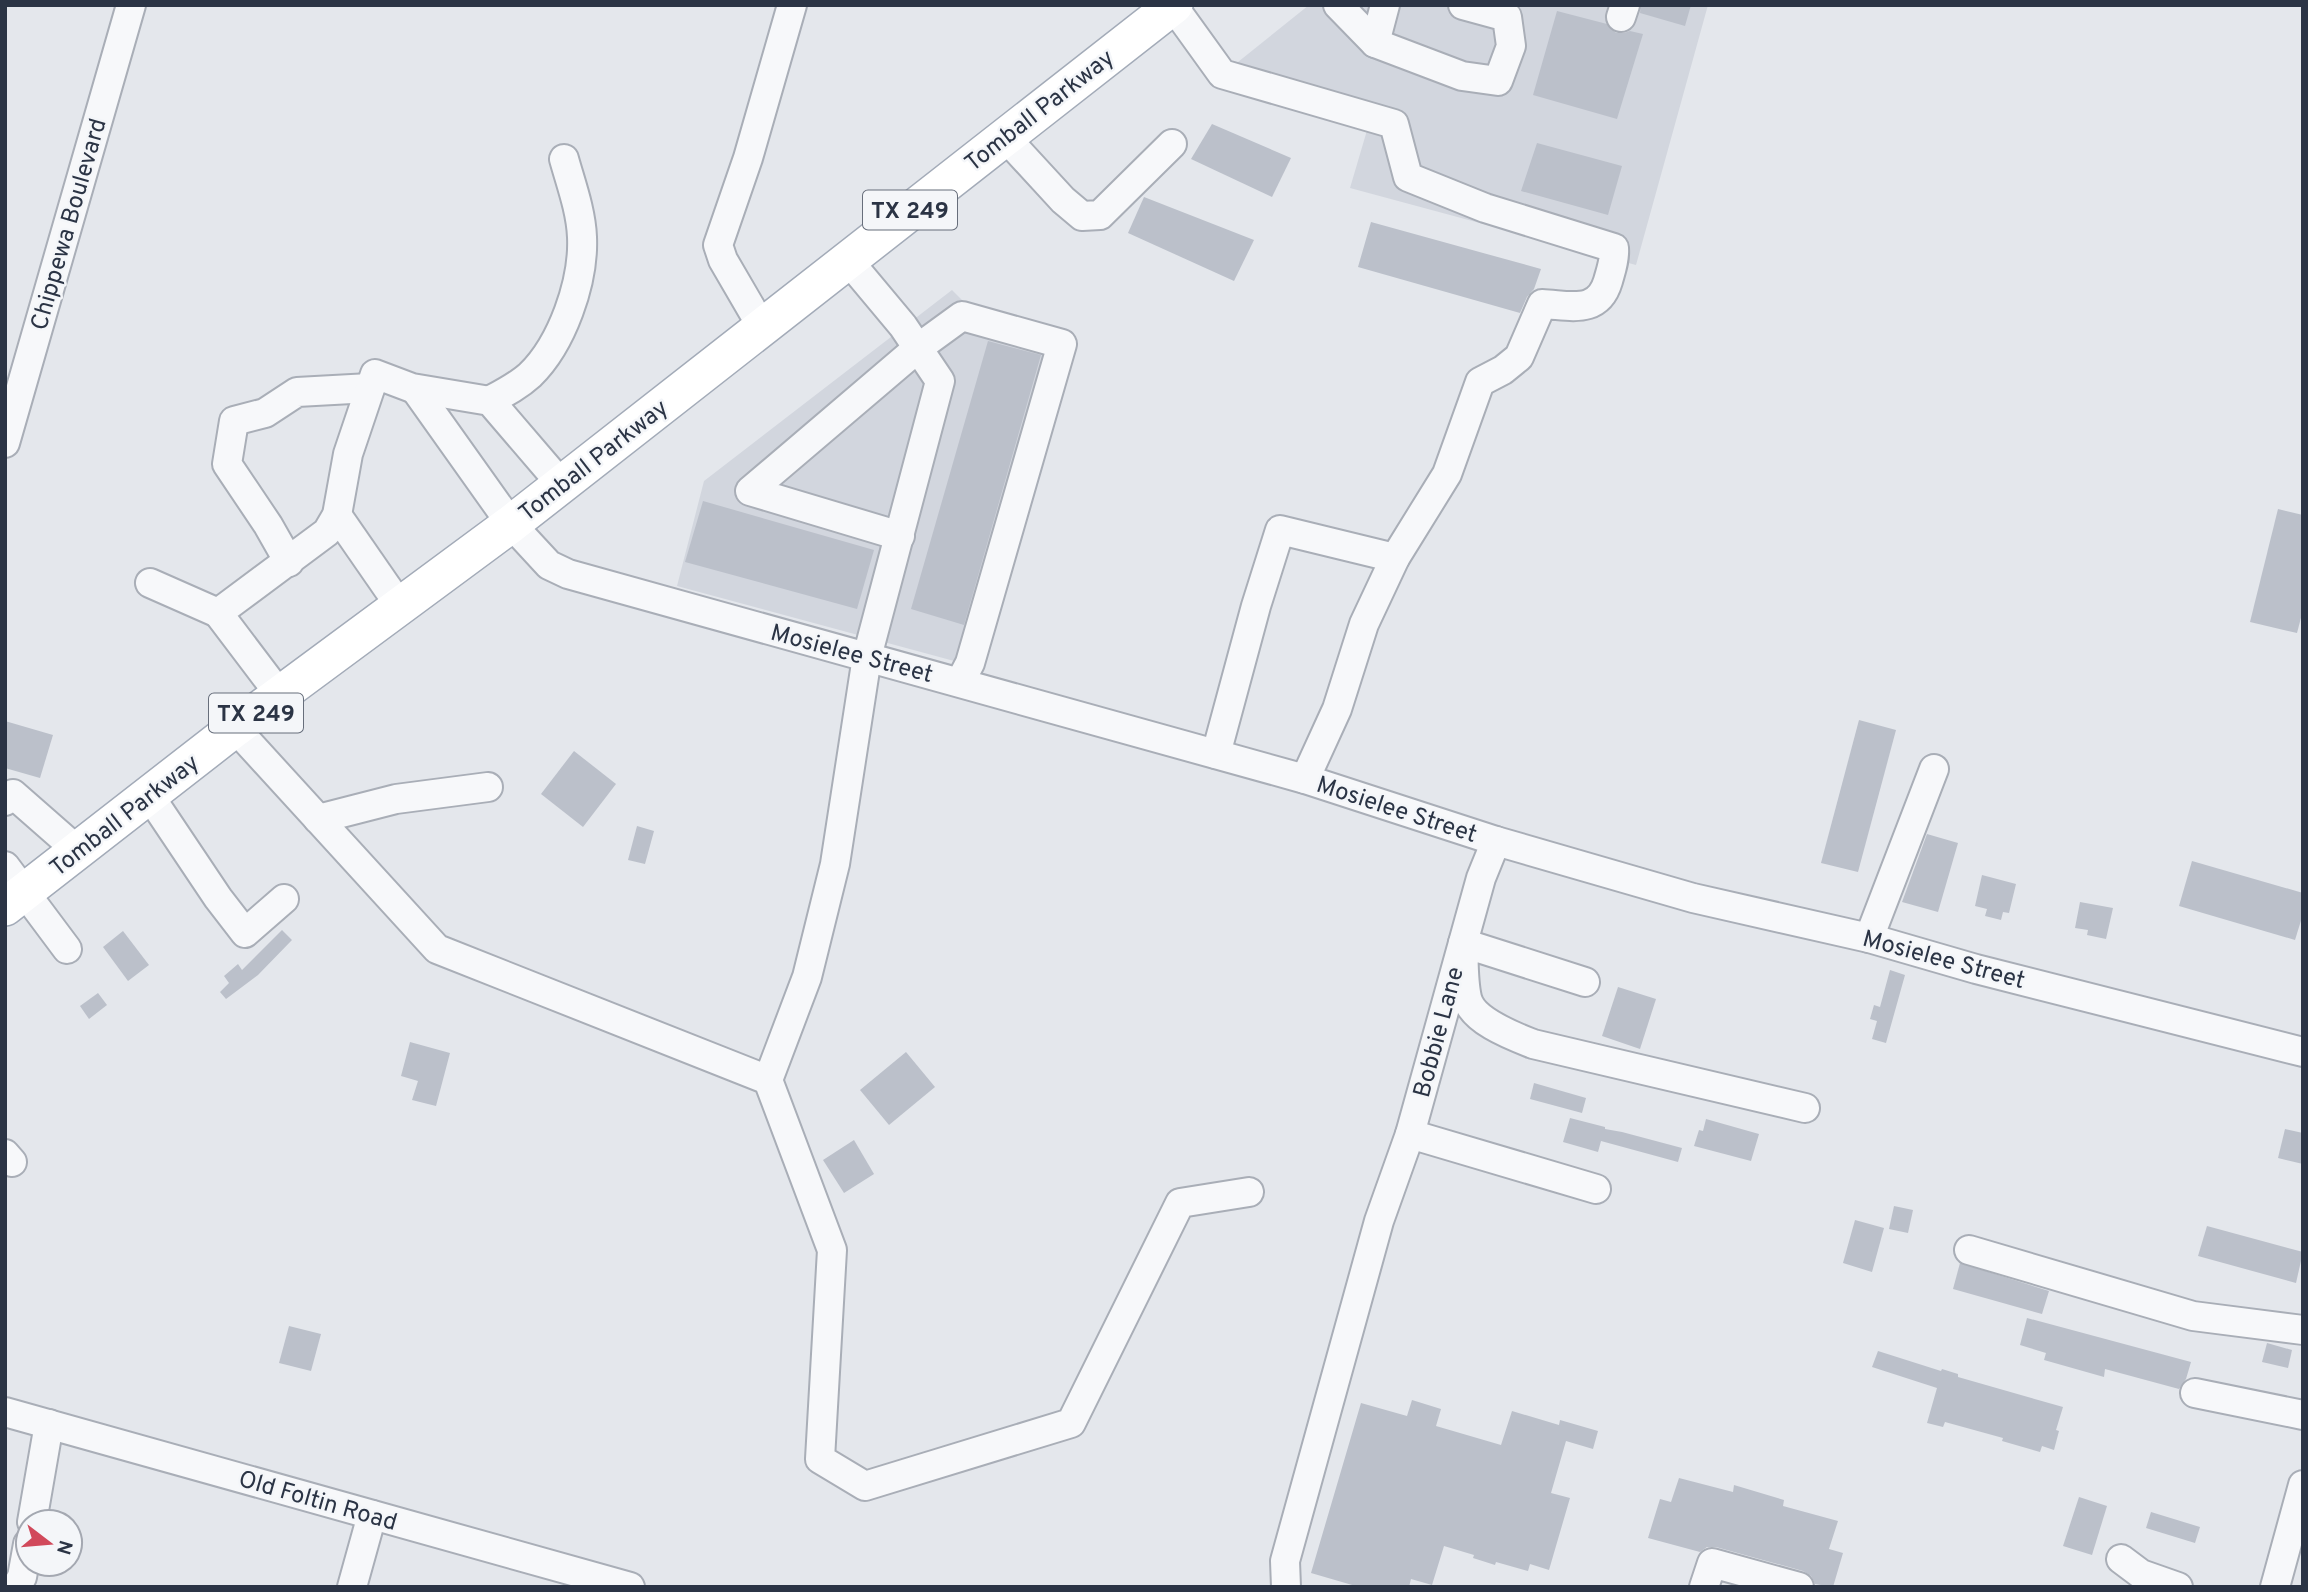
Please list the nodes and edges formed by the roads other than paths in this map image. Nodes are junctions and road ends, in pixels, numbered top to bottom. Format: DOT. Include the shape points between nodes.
graph roads {
  1 [pos="131,5"];
  2 [pos="792,5"];
  3 [pos="1338,5"];
  4 [pos="1385,5"];
  5 [pos="1464,5"];
  6 [pos="1173,6"];
  7 [pos="1376,43"];
  8 [pos="1005,136"];
  9 [pos="1172,144"];
  10 [pos="565,159"];
  11 [pos="847,259"];
  12 [pos="762,327"];
  13 [pos="918,348"];
  14 [pos="370,388"];
  15 [pos="415,389"];
  16 [pos="489,401"];
  17 [pos="5,443"];
  18 [pos="562,485"];
  19 [pos="337,515"];
  20 [pos="512,524"];
  21 [pos="900,536"];
  22 [pos="1395,558"];
  23 [pos="289,562"];
  24 [pos="150,583"];
  25 [pos="400,606"];
  26 [pos="218,612"];
  27 [pos="867,657"];
  28 [pos="960,682"];
  29 [pos="280,695"];
  30 [pos="235,728"];
  31 [pos="1216,754"];
  32 [pos="1934,769"];
  33 [pos="1305,779"];
  34 [pos="488,787"];
  35 [pos="8,796"];
  36 [pos="149,796"];
  37 [pos="318,819"];
  38 [pos="1496,841"];
  39 [pos="78,851"];
  40 [pos="12,888"];
  41 [pos="284,899"];
  42 [pos="1869,938"];
  43 [pos="1463,943"];
  44 [pos="67,949"];
  45 [pos="1585,982"];
  46 [pos="2303,1052"];
  47 [pos="768,1080"];
  48 [pos="1805,1108"];
  49 [pos="1410,1134"];
  50 [pos="1596,1189"];
  51 [pos="1249,1192"];
  52 [pos="1969,1250"];
  53 [pos="2303,1330"];
  54 [pos="2195,1393"];
  55 [pos="5,1412"];
  56 [pos="2303,1415"];
  57 [pos="49,1424"];
  58 [pos="2303,1485"];
  59 [pos="34,1508"];
  60 [pos="372,1515"];
  61 [pos="2122,1559"];
  62 [pos="352,1587"];
  63 [pos="630,1587"];
  64 [pos="1286,1587"];
  65 [pos="1704,1587"];
  66 [pos="1799,1587"];
  67 [pos="2178,1587"];
  68 [pos="2275,1587"];
  1 -- 17 [label="street, Chippewa Boulevard"];
  2 -- 12 [label="street" via="718,244"];
  3 -- 7 [label="street"];
  4 -- 7 [label="street"];
  5 -- 7 [label="street" via="1507,17 1511,46 1498,81 1462,76"];
  6 -- 8 [label="main road, Tomball Parkway / TX 249"];
  6 -- 22 [label="street" via="1222,74 1394,124 1408,177 1485,208 1614,248 1604,295 1587,305 1542,304 1519,357 1480,382 1447,474"];
  8 -- 9 [label="street" via="1082,215 1100,215"];
  8 -- 11 [label="main road, Tomball Parkway / TX 249"];
  10 -- 16 [label="street" via="582,237 579,274 564,324 530,375"];
  11 -- 12 [label="main road, Tomball Parkway / TX 249"];
  11 -- 13 [label="street"];
  12 -- 18 [label="main road, Tomball Parkway / TX 249"];
  13 -- 21 [label="street" via="940,380"];
  13 -- 21 [label="street" via="750,491"];
  13 -- 28 [label="street" via="962,316 1062,344 970,663"];
  14 -- 15 [label="street" via="375,374"];
  14 -- 19 [label="street" via="348,454"];
  14 -- 23 [label="street" via="297,393 265,413 234,421 227,464"];
  15 -- 16 [label="street"];
  15 -- 20 [label="street, Mosielee Street"];
  16 -- 18 [label="street"];
  18 -- 20 [label="main road, Tomball Parkway / TX 249"];
  19 -- 23 [label="street" via="327,532"];
  19 -- 25 [label="street"];
  20 -- 25 [label="main road, Tomball Parkway / TX 249"];
  20 -- 27 [label="street, Mosielee Street" via="550,565 568,574"];
  21 -- 27 [label="street"];
  22 -- 31 [label="street" via="1280,530"];
  22 -- 33 [label="street" via="1364,624 1337,709"];
  23 -- 26 [label="street"];
  24 -- 26 [label="street"];
  25 -- 29 [label="main road, Tomball Parkway / TX 249"];
  26 -- 29 [label="street"];
  27 -- 28 [label="street, Mosielee Street"];
  27 -- 47 [label="street" via="835,864 807,977"];
  28 -- 31 [label="street, Mosielee Street"];
  29 -- 30 [label="main road, Tomball Parkway / TX 249"];
  30 -- 36 [label="main road, Tomball Parkway / TX 249"];
  30 -- 37 [label="street"];
  31 -- 33 [label="street, Mosielee Street"];
  32 -- 42 [label="street"];
  33 -- 38 [label="street, Mosielee Street"];
  34 -- 37 [label="street" via="396,799"];
  35 -- 39 [label="street"];
  36 -- 39 [label="main road, Tomball Parkway / TX 249"];
  36 -- 41 [label="street" via="246,933"];
  37 -- 47 [label="street" via="437,949"];
  38 -- 42 [label="street, Mosielee Street" via="1693,898"];
  38 -- 43 [label="street, Bobbie Lane"];
  39 -- 40 [label="main road, Tomball Parkway / TX 249"];
  40 -- 44 [label="street"];
  42 -- 46 [label="street, Mosielee Street"];
  43 -- 45 [label="street"];
  43 -- 48 [label="street" via="1467,1001 1482,1019 1504,1032 1532,1044"];
  43 -- 49 [label="street, Bobbie Lane"];
  47 -- 51 [label="street" via="832,1251 820,1459 865,1486 1071,1423 1180,1203"];
  49 -- 50 [label="street"];
  49 -- 64 [label="street, Bobbie Lane" via="1379,1221 1285,1561"];
  52 -- 53 [label="street" via="2193,1317"];
  54 -- 56 [label="street"];
  55 -- 57 [label="street, Old Foltin Road"];
  57 -- 59 [label="street"];
  57 -- 60 [label="street, Old Foltin Road"];
  58 -- 68 [label="street"];
  60 -- 62 [label="street"];
  60 -- 63 [label="street, Old Foltin Road"];
  61 -- 67 [label="street" via="2141,1574"];
  65 -- 66 [label="street" via="1712,1563"];
}
